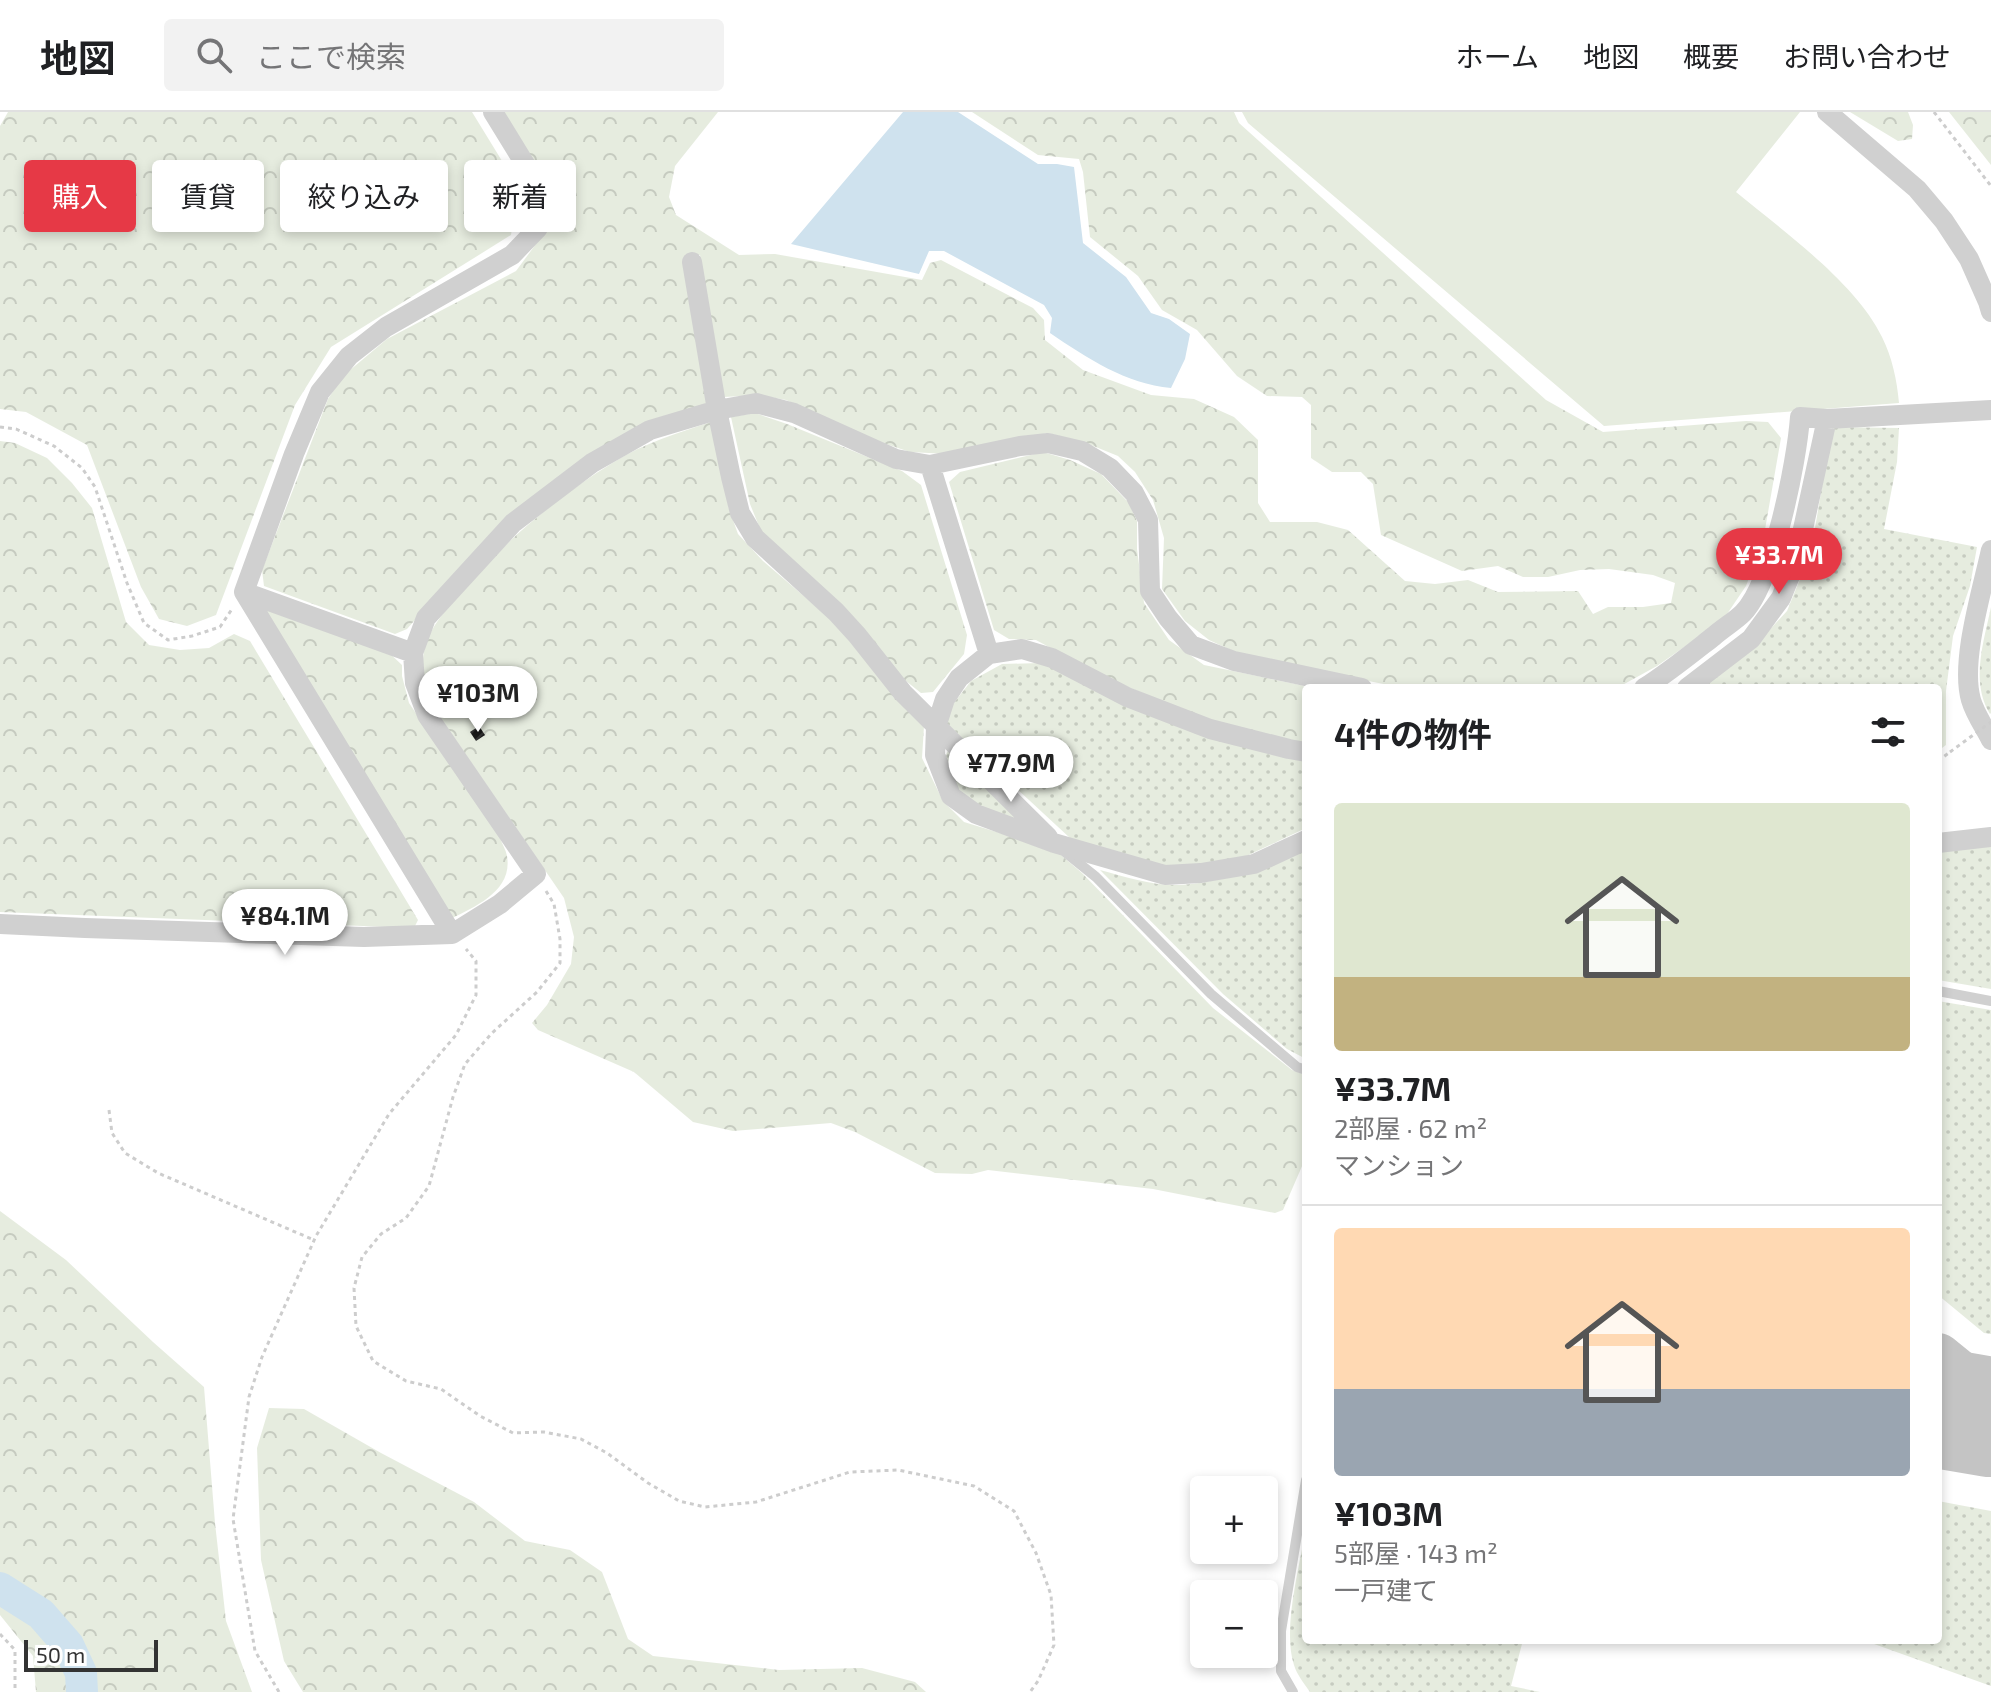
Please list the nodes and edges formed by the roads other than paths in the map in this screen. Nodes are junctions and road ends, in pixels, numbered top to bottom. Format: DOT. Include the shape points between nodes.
graph roads {
  1 [pos="493,112"];
  2 [pos="1827,112"];
  3 [pos="692,262"];
  4 [pos="1991,312"];
  5 [pos="717,410"];
  6 [pos="1991,410"];
  7 [pos="1827,419"];
  8 [pos="930,465"];
  9 [pos="1991,550"];
  10 [pos="244,592"];
  11 [pos="413,653"];
  12 [pos="989,654"];
  13 [pos="1343,684"];
  14 [pos="1650,684"];
  15 [pos="1692,684"];
  16 [pos="936,727"];
  17 [pos="1991,740"];
  18 [pos="1302,751"];
  19 [pos="1991,837"];
  20 [pos="1302,842"];
  21 [pos="1054,843"];
  22 [pos="1942,843"];
  23 [pos="0,924"];
  24 [pos="452,934"];
  25 [pos="1942,992"];
  26 [pos="1991,1001"];
  27 [pos="1302,1069"];
  28 [pos="1302,1504"];
  29 [pos="1293,1692"];
  1 -- 10 [label="street" via="531,174 541,203 538,228 512,255 386,327 349,356 320,392"];
  2 -- 4 [label="street" via="1917,189 1944,221 1969,259"];
  3 -- 5 [label="street"];
  5 -- 8 [label="street" via="756,403 794,413 896,459"];
  5 -- 11 [label="street" via="650,430 592,463 513,523 426,618"];
  5 -- 16 [label="street" via="740,513 755,538 836,612"];
  6 -- 7 [label="street"];
  7 -- 14 [label="street" via="1800,417 1780,523 1763,579 1744,612"];
  7 -- 15 [label="street" via="1796,561 1781,598 1751,639"];
  8 -- 12 [label="street"];
  8 -- 13 [label="street" via="1048,443 1082,451 1110,468 1134,493 1148,520 1150,591 1191,645 1234,661"];
  9 -- 17 [label="street" via="1968,668 1971,701"];
  10 -- 11 [label="street"];
  10 -- 24 [label="street"];
  11 -- 24 [label="street" via="415,683 427,715 536,874"];
  12 -- 16 [label="street" via="959,678"];
  12 -- 18 [label="street" via="1022,649 1052,658 1127,697 1210,729"];
  16 -- 21 [label="street"];
  16 -- 21 [label="street" via="935,755 951,796 976,814"];
  19 -- 22 [label="street"];
  20 -- 21 [label="street" via="1254,864 1165,875"];
  21 -- 27 [label="lane" via="1096,877 1211,994"];
  23 -- 24 [label="street" via="364,937"];
  25 -- 26 [label="lane"];
  28 -- 29 [label="lane" via="1281,1631 1281,1671"];
}
